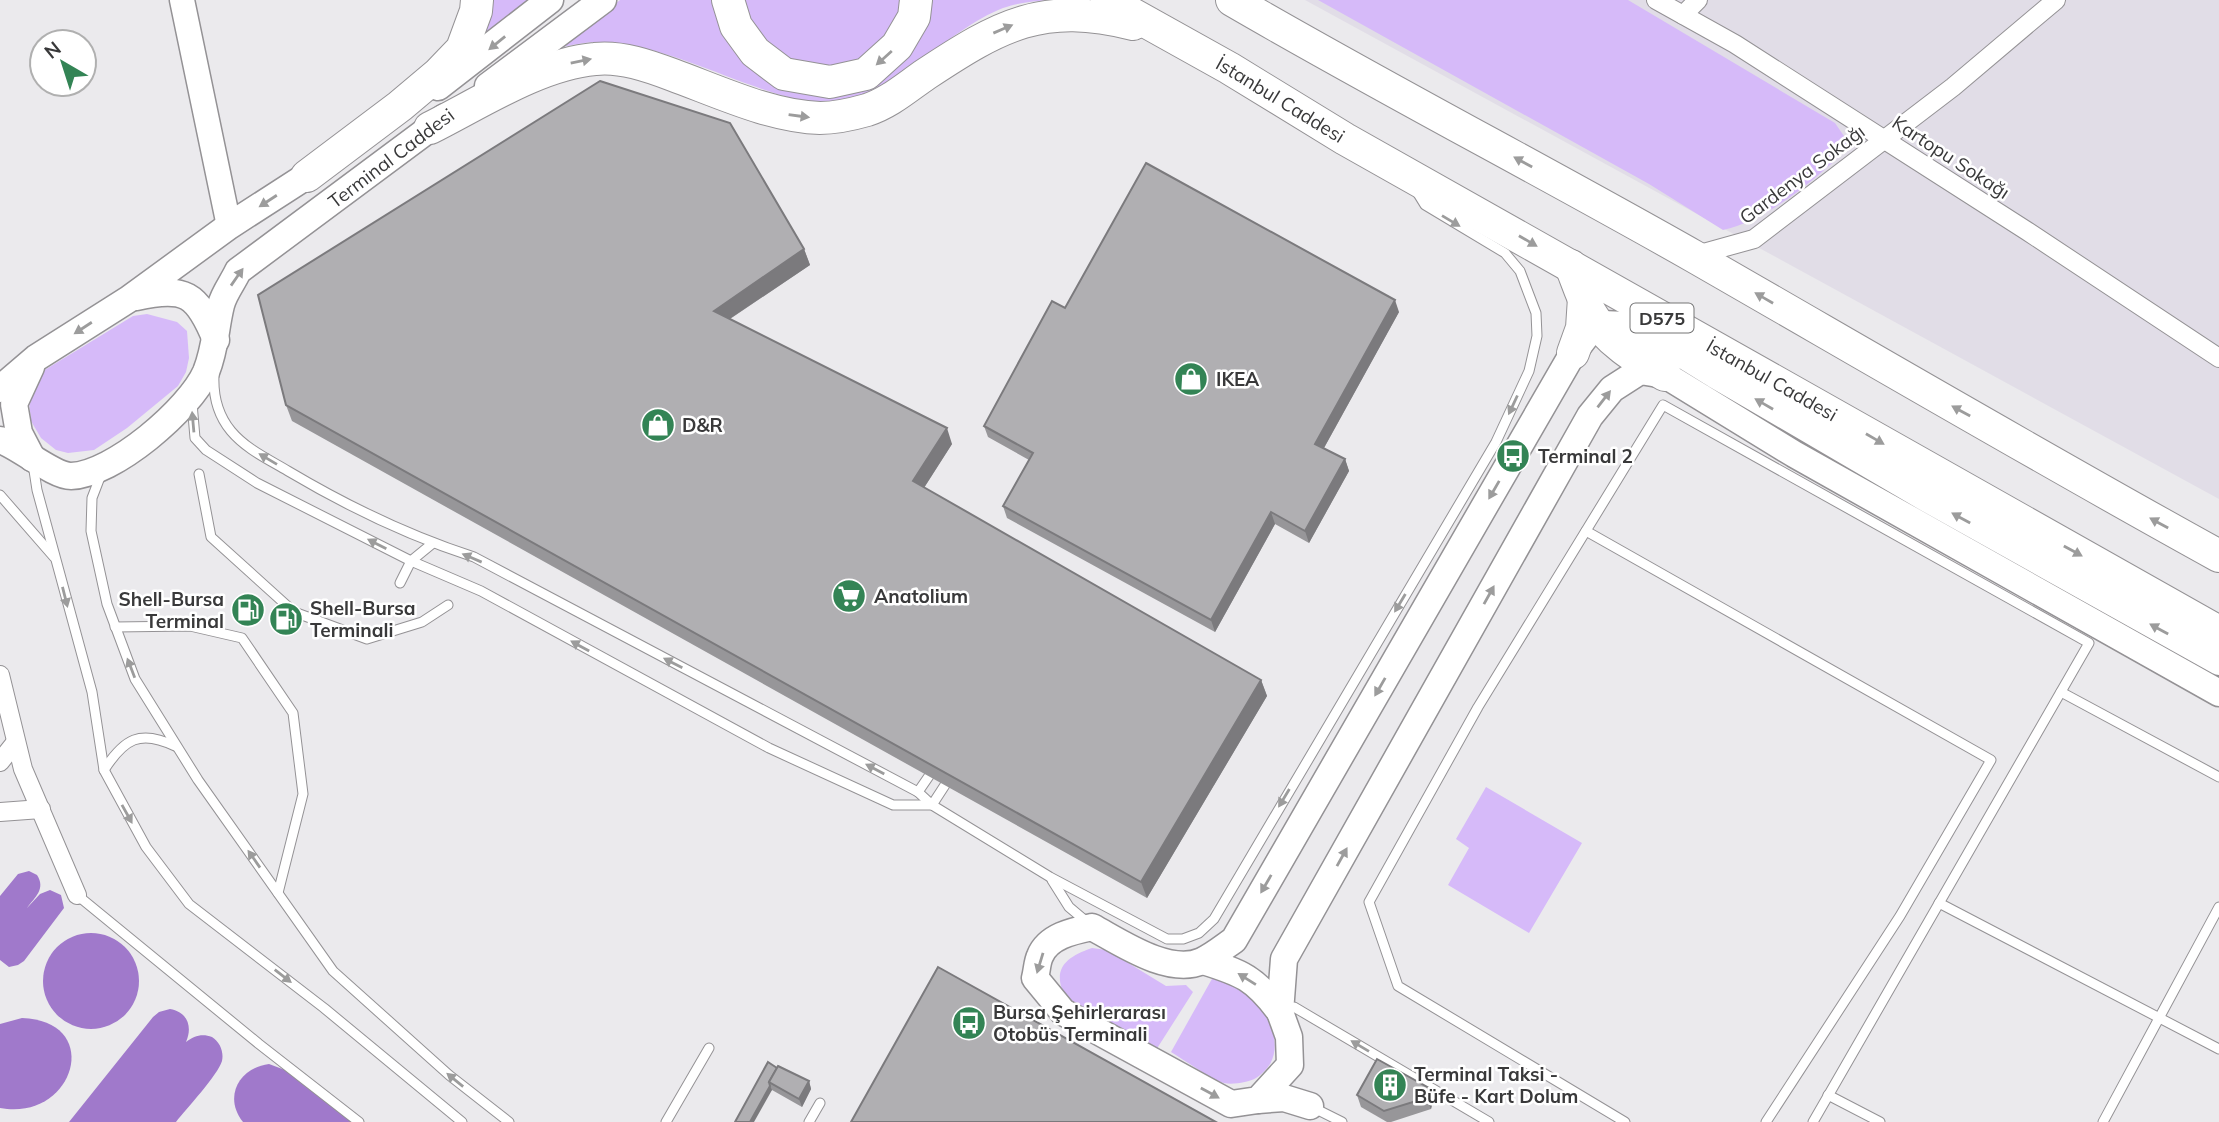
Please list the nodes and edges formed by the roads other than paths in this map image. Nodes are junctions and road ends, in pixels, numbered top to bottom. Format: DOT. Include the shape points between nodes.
graph roads {
  1 [pos="182,0"];
  2 [pos="477,0"];
  3 [pos="550,0"];
  4 [pos="603,0"];
  5 [pos="728,0"];
  6 [pos="916,0"];
  7 [pos="1107,0"];
  8 [pos="1232,0"];
  9 [pos="1270,0"];
  10 [pos="1656,0"];
  11 [pos="1698,0"];
  12 [pos="2056,0"];
  13 [pos="1683,15"];
  14 [pos="1164,32"];
  15 [pos="1342,63"];
  16 [pos="430,128"];
  17 [pos="1884,139"];
  18 [pos="1407,172"];
  19 [pos="307,176"];
  20 [pos="229,226"];
  21 [pos="1693,256"];
  22 [pos="1571,266"];
  23 [pos="129,299"];
  24 [pos="1592,311"];
  25 [pos="215,345"];
  26 [pos="1573,353"];
  27 [pos="36,358"];
  28 [pos="2219,358"];
  29 [pos="1665,375"];
  30 [pos="0,389"];
  31 [pos="191,398"];
  32 [pos="0,440"];
  33 [pos="33,459"];
  34 [pos="103,468"];
  35 [pos="199,474"];
  36 [pos="0,495"];
  37 [pos="1586,531"];
  38 [pos="433,544"];
  39 [pos="2219,556"];
  40 [pos="56,560"];
  41 [pos="411,561"];
  42 [pos="400,583"];
  43 [pos="448,605"];
  44 [pos="116,626"];
  45 [pos="2219,632"];
  46 [pos="2219,662"];
  47 [pos="0,675"];
  48 [pos="2061,692"];
  49 [pos="2219,692"];
  50 [pos="15,743"];
  51 [pos="177,747"];
  52 [pos="0,762"];
  53 [pos="104,770"];
  54 [pos="929,776"];
  55 [pos="2219,777"];
  56 [pos="945,785"];
  57 [pos="918,792"];
  58 [pos="932,805"];
  59 [pos="41,809"];
  60 [pos="0,812"];
  61 [pos="1050,877"];
  62 [pos="278,893"];
  63 [pos="77,895"];
  64 [pos="1939,903"];
  65 [pos="2219,907"];
  66 [pos="1092,927"];
  67 [pos="1203,961"];
  68 [pos="1280,1012"];
  69 [pos="2158,1017"];
  70 [pos="709,1048"];
  71 [pos="2219,1049"];
  72 [pos="1290,1065"];
  73 [pos="1828,1095"];
  74 [pos="1258,1100"];
  75 [pos="820,1103"];
  76 [pos="1310,1106"];
  77 [pos="1481,1121"];
  78 [pos="359,1122"];
  79 [pos="462,1122"];
  80 [pos="509,1122"];
  81 [pos="666,1122"];
  82 [pos="809,1122"];
  83 [pos="1342,1122"];
  84 [pos="1625,1122"];
  85 [pos="1766,1122"];
  86 [pos="1812,1122"];
  87 [pos="1880,1122"];
  88 [pos="2103,1122"];
  1 -- 20 [label="street"];
  2 -- 19 [label="highway" via="462,49 446,66"];
  3 -- 19 [label="main road, Terminal Caddesi, one-way" via="385,127"];
  4 -- 16 [label="main road, Terminal Caddesi"];
  6 -- 5 [label="highway, one-way" via="914,17 897,46 866,74 830,82 784,74 755,52 736,26"];
  7 -- 14 [label="highway, İstanbul Caddesi / D575"];
  8 -- 15 [label="highway"];
  9 -- 15 [label="highway"];
  10 -- 13 [label="street, Kartopu Sokağı"];
  11 -- 13 [label="street"];
  12 -- 17 [label="street, Gardenya Sokağı"];
  13 -- 17 [label="street, Kartopu Sokağı"];
  16 -- 14 [label="highway, one-way" via="553,66 598,58 644,64 769,109 823,118 869,109 969,46 1006,27 1042,17 1076,14"];
  14 -- 18 [label="highway, İstanbul Caddesi / D575"];
  21 -- 15 [label="highway, one-way"];
  25 -- 16 [label="main road, Terminal Caddesi, one-way" via="222,303 238,271"];
  17 -- 21 [label="street, Gardenya Sokağı" via="1754,239"];
  17 -- 28 [label="street, Kartopu Sokağı"];
  18 -- 22 [label="highway, İstanbul Caddesi / D575, one-way"];
  18 -- 61 [label="lane, one-way" via="1425,205 1505,253 1520,271 1536,313 1529,371 1496,442 1214,919 1199,933 1167,939"];
  19 -- 20 [label="main road, Terminal Caddesi, one-way"];
  20 -- 23 [label="main road, Terminal Caddesi"];
  39 -- 21 [label="highway, one-way"];
  22 -- 24 [label="highway"];
  22 -- 45 [label="highway, İstanbul Caddesi / D575, one-way"];
  23 -- 25 [label="main road, Terminal Caddesi" via="163,291 185,295 208,321"];
  23 -- 27 [label="main road, Terminal Caddesi, one-way"];
  24 -- 26 [label="highway"];
  24 -- 29 [label="highway" via="1624,349"];
  46 -- 24 [label="main road, one-way" via="1929,500 1657,339"];
  25 -- 31 [label="main road, Terminal Caddesi"];
  38 -- 25 [label="lane, one-way" via="334,498 246,446 230,430 216,404"];
  26 -- 67 [label="main road, one-way" via="1234,940"];
  27 -- 30 [label="main road, Terminal Caddesi"];
  27 -- 33 [label="main road" via="14,404 19,433"];
  29 -- 49 [label="main road" via="1802,458"];
  68 -- 29 [label="main road, one-way" via="1284,959 1590,416 1612,389 1640,371"];
  31 -- 34 [label="main road, Terminal Caddesi" via="141,443"];
  41 -- 31 [label="lane, one-way" via="257,483 206,450 194,438"];
  32 -- 33 [label="main road, Terminal Caddesi"];
  33 -- 34 [label="main road, Terminal Caddesi" via="69,476"];
  33 -- 40 [label="lane"];
  34 -- 44 [label="lane" via="92,498 92,531"];
  35 -- 43 [label="lane" via="211,537 294,612 367,639 422,622"];
  36 -- 40 [label="lane"];
  37 -- 48 [label="lane" via="1663,405 2089,643"];
  37 -- 84 [label="lane" via="1478,707 1369,902 1398,986"];
  37 -- 85 [label="lane" via="1991,761 1900,916"];
  38 -- 41 [label="lane"];
  57 -- 38 [label="lane, one-way" via="474,557"];
  40 -- 53 [label="lane, one-way" via="92,692"];
  41 -- 42 [label="lane"];
  58 -- 41 [label="lane, one-way" via="892,805 769,748 481,591"];
  51 -- 44 [label="lane, one-way" via="135,679"];
  44 -- 62 [label="lane" via="190,626 242,638 293,713 303,794"];
  47 -- 50 [label="street"];
  48 -- 55 [label="lane"];
  48 -- 64 [label="lane"];
  50 -- 52 [label="street"];
  50 -- 59 [label="street"];
  51 -- 53 [label="lane" via="156,737 134,740 117,750"];
  62 -- 51 [label="lane, one-way"];
  53 -- 79 [label="lane, one-way" via="146,847 189,904"];
  54 -- 57 [label="lane"];
  56 -- 58 [label="lane"];
  57 -- 58 [label="lane"];
  58 -- 61 [label="lane"];
  59 -- 60 [label="street"];
  59 -- 63 [label="street"];
  61 -- 66 [label="lane" via="1069,907"];
  80 -- 62 [label="lane, one-way" via="333,971"];
  63 -- 78 [label="lane"];
  64 -- 69 [label="lane"];
  64 -- 73 [label="lane"];
  65 -- 69 [label="lane"];
  66 -- 67 [label="main road" via="1149,957 1174,964"];
  66 -- 74 [label="main road, one-way" via="1052,941 1040,955 1035,978 1063,1012 1231,1104"];
  68 -- 67 [label="main road, one-way" via="1250,979"];
  68 -- 72 [label="main road" via="1289,1037"];
  77 -- 68 [label="lane, one-way" via="1294,1007"];
  69 -- 71 [label="lane"];
  69 -- 88 [label="lane"];
  70 -- 81 [label="lane"];
  72 -- 74 [label="main road"];
  72 -- 76 [label="main road" via="1296,1088"];
  73 -- 86 [label="lane"];
  73 -- 87 [label="lane"];
  74 -- 76 [label="main road" via="1284,1098"];
  75 -- 82 [label="lane"];
  76 -- 83 [label="lane"];
}
